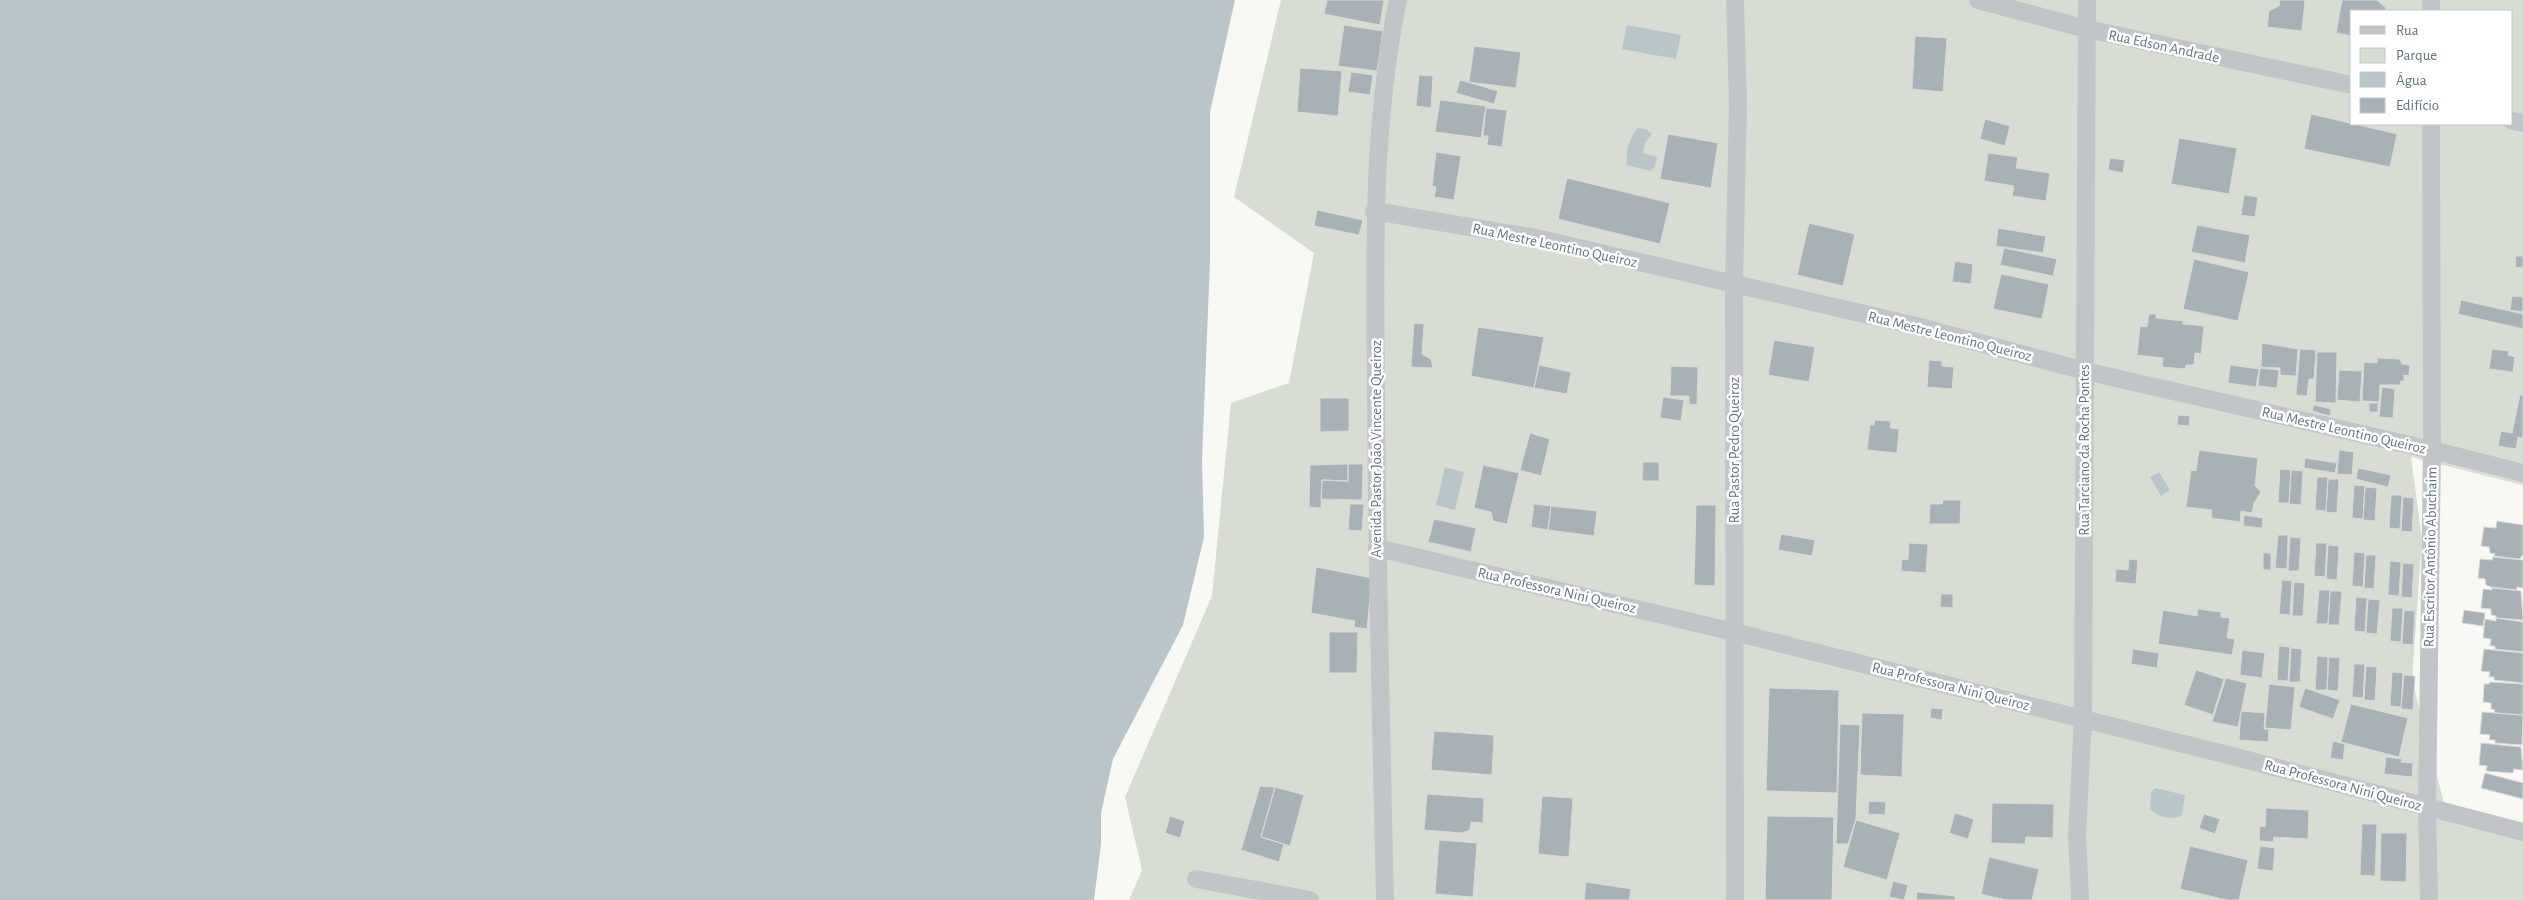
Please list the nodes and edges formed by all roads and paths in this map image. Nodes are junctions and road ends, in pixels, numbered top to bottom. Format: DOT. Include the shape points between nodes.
graph roads {
  1 [pos="1398,0"];
  2 [pos="1735,0"];
  3 [pos="1978,0"];
  4 [pos="2087,0"];
  5 [pos="2087,29"];
  6 [pos="2350,85"];
  7 [pos="2431,125"];
  8 [pos="1374,211"];
  9 [pos="1734,284"];
  10 [pos="2085,370"];
  11 [pos="2432,450"];
  12 [pos="2523,473"];
  13 [pos="1377,548"];
  14 [pos="1734,632"];
  15 [pos="2084,719"];
  16 [pos="2427,808"];
  17 [pos="2523,832"];
  18 [pos="1196,879"];
  19 [pos="1310,900"];
  20 [pos="1385,900"];
  21 [pos="1735,900"];
  22 [pos="2080,900"];
  23 [pos="2429,900"];
  1 -- 8 [label="street, Avenida Pastor João Vincente Queiroz" via="1380,112"];
  2 -- 9 [label="street, Rua Pastor Pedro Queiroz" via="1738,104"];
  3 -- 5 [label="street, Rua Edson Andrade"];
  4 -- 5 [label="street, Rua Tarciano da Rocha Pontes"];
  5 -- 6 [label="street, Rua Edson Andrade"];
  5 -- 10 [label="street, Rua Tarciano da Rocha Pontes"];
  7 -- 11 [label="street, Rua Escritor Antônio Abuchaim"];
  8 -- 9 [label="street, Rua Mestre Leontino Queiroz" via="1536,238"];
  8 -- 13 [label="street, Avenida Pastor João Vincente Queiroz"];
  9 -- 10 [label="street, Rua Mestre Leontino Queiroz" via="1916,326"];
  9 -- 14 [label="street, Rua Pastor Pedro Queiroz"];
  10 -- 11 [label="street, Rua Mestre Leontino Queiroz"];
  10 -- 15 [label="street, Rua Tarciano da Rocha Pontes"];
  11 -- 12 [label="street, Rua Mestre Leontino Queiroz"];
  11 -- 16 [label="street, Rua Escritor Antônio Abuchaim"];
  13 -- 14 [label="street, Rua Professora Nini Queiroz"];
  13 -- 20 [label="street, Avenida Pastor João Vincente Queiroz"];
  14 -- 15 [label="street, Rua Professora Nini Queiroz"];
  14 -- 21 [label="street, Rua Pastor Pedro Queiroz"];
  15 -- 16 [label="street, Rua Professora Nini Queiroz"];
  15 -- 22 [label="street, Rua Tarciano da Rocha Pontes" via="2077,835"];
  16 -- 17 [label="street, Rua Professora Nini Queiroz"];
  16 -- 23 [label="street, Rua Escritor Antônio Abuchaim"];
  18 -- 19 [label="street"];
}
